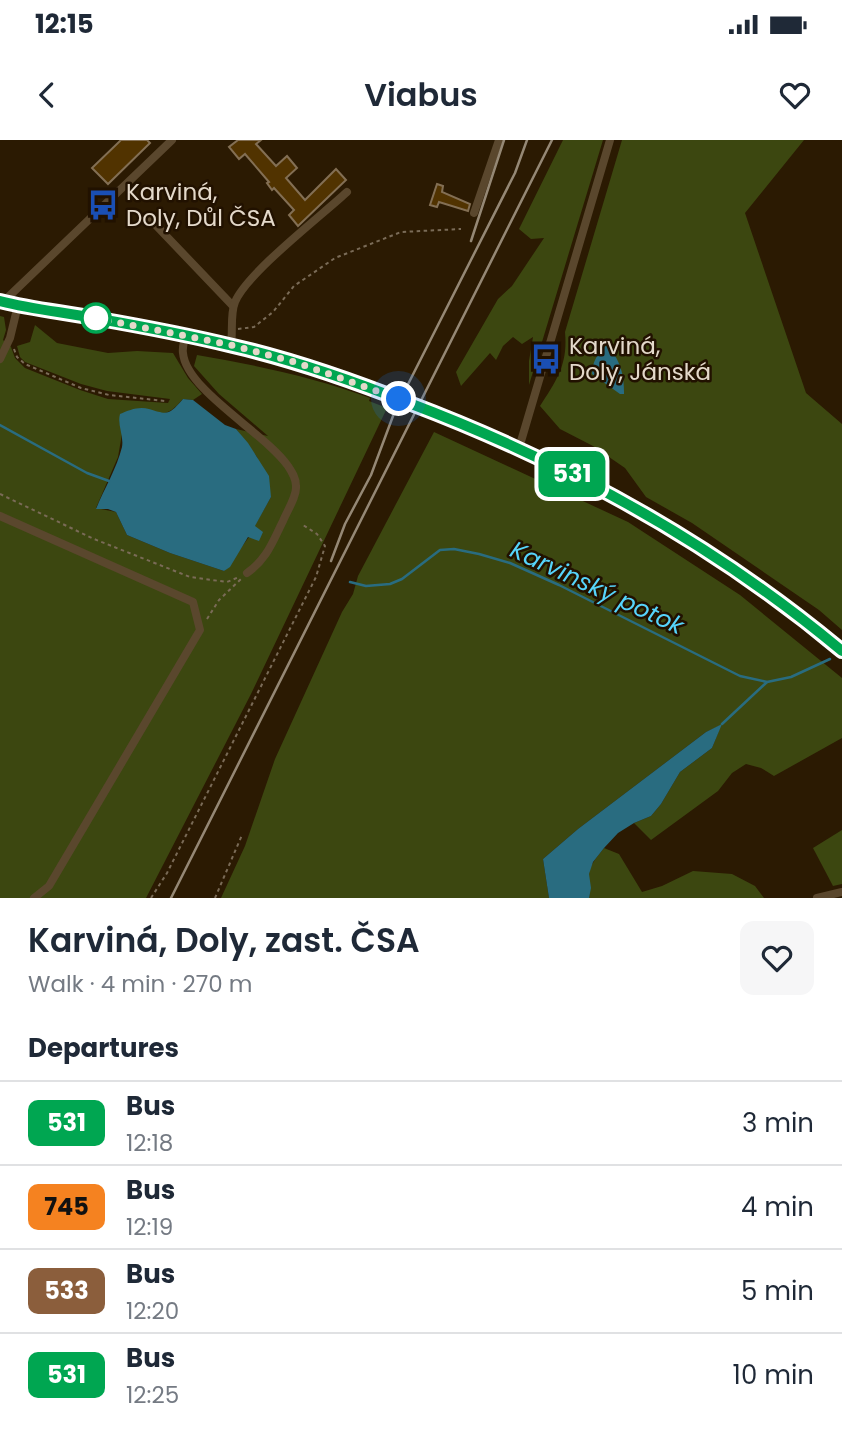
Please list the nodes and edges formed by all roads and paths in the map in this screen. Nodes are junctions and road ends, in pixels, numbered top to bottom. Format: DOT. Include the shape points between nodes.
graph roads {
  1 [pos="172,140"];
  2 [pos="499,140"];
  3 [pos="610,140"];
  4 [pos="347,192"];
  5 [pos="474,213"];
  6 [pos="149,218"];
  7 [pos="461,229"];
  8 [pos="2,301"];
  9 [pos="18,305"];
  10 [pos="233,306"];
  11 [pos="234,330"];
  12 [pos="185,337"];
  13 [pos="10,338"];
  14 [pos="231,345"];
  15 [pos="0,359"];
  16 [pos="165,401"];
  17 [pos="519,448"];
  18 [pos="0,494"];
  19 [pos="0,516"];
  20 [pos="303,525"];
  21 [pos="247,573"];
  22 [pos="200,630"];
  23 [pos="842,652"];
  24 [pos="242,835"];
  25 [pos="838,895"];
  26 [pos="34,898"];
  27 [pos="151,898"];
  28 [pos="215,898"];
  29 [pos="817,898"];
  1 -- 8 [label="street"];
  2 -- 5 [label="street"];
  3 -- 17 [label="street"];
  4 -- 10 [label="street" via="255,276"];
  6 -- 10 [label="street"];
  7 -- 11 [label="path" via="401,232 335,258 294,286 254,327"];
  8 -- 9 [label="main road"];
  9 -- 12 [label="main road"];
  9 -- 13 [label="street"];
  10 -- 11 [label="street"];
  11 -- 14 [label="street"];
  12 -- 14 [label="main road"];
  12 -- 21 [label="street" via="183,353 196,381 267,442 294,476 297,488 263,562"];
  13 -- 15 [label="street"];
  13 -- 16 [label="path" via="17,358 25,364 81,388"];
  14 -- 17 [label="main road" via="375,390"];
  17 -- 23 [label="main road" via="665,526 793,612"];
  18 -- 21 [label="path" via="94,539 190,577 227,582"];
  19 -- 22 [label="street" via="193,602"];
  20 -- 27 [label="path" via="325,546 316,577"];
  21 -- 22 [label="path" via="219,600"];
  22 -- 26 [label="street" via="49,886"];
  24 -- 28 [label="path"];
  25 -- 29 [label="street"];
}
